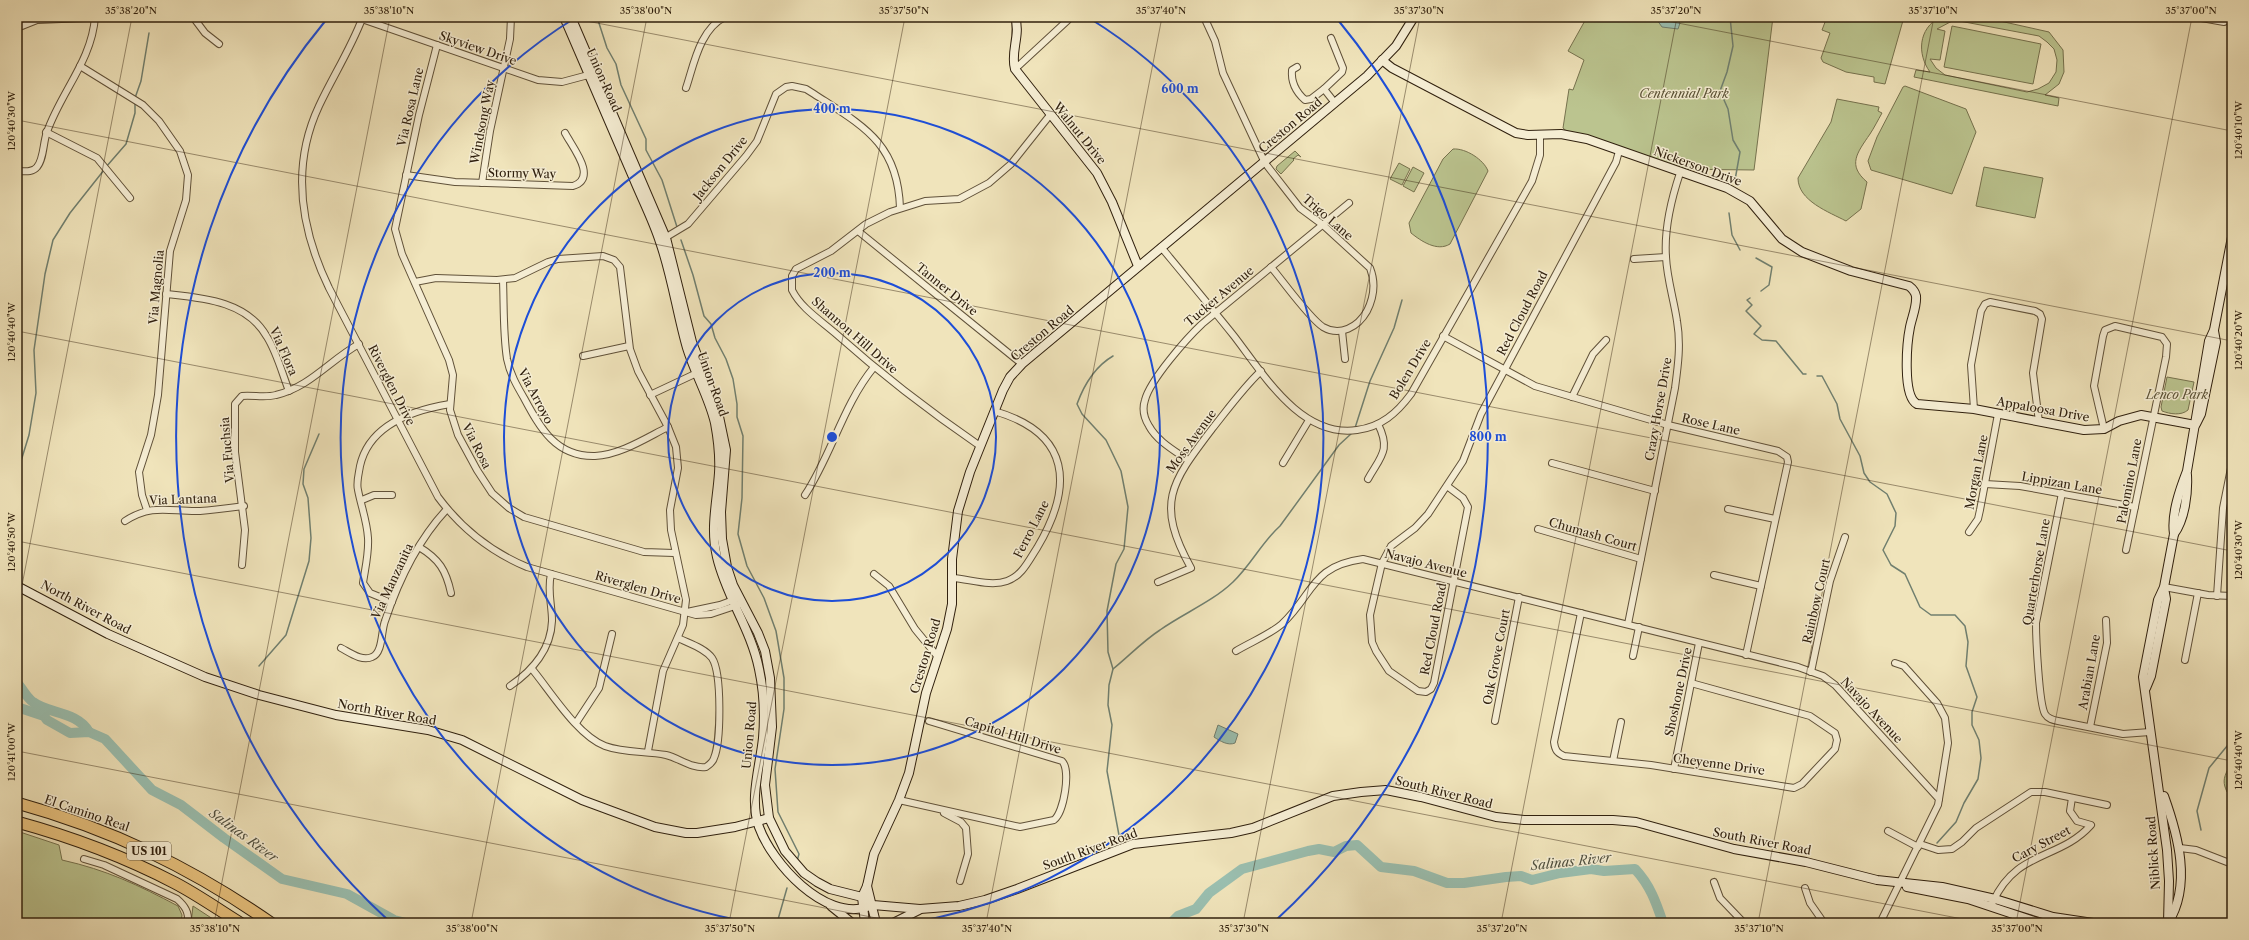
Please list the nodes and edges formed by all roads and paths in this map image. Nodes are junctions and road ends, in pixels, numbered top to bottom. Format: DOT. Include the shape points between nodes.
graph roads {
  1 [pos="95,17"];
  2 [pos="110,17"];
  3 [pos="193,17"];
  4 [pos="511,17"];
  5 [pos="564,17"];
  6 [pos="571,17"];
  7 [pos="725,17"];
  8 [pos="1015,17"];
  9 [pos="1204,17"];
  10 [pos="1414,17"];
  11 [pos="2196,17"];
  12 [pos="2232,17"];
  13 [pos="359,18"];
  14 [pos="1068,20"];
  15 [pos="17,28"];
  16 [pos="1331,38"];
  17 [pos="220,44"];
  18 [pos="437,45"];
  19 [pos="1382,60"];
  20 [pos="80,66"];
  21 [pos="1297,66"];
  22 [pos="504,69"];
  23 [pos="1015,69"];
  24 [pos="592,74"];
  25 [pos="686,88"];
  26 [pos="1324,89"];
  27 [pos="1334,103"];
  28 [pos="1050,115"];
  29 [pos="46,132"];
  30 [pos="565,133"];
  31 [pos="1540,135"];
  32 [pos="1619,151"];
  33 [pos="1264,163"];
  34 [pos="17,170"];
  35 [pos="1680,173"];
  36 [pos="406,175"];
  37 [pos="482,183"];
  38 [pos="130,198"];
  39 [pos="1349,203"];
  40 [pos="900,208"];
  41 [pos="1323,224"];
  42 [pos="858,231"];
  43 [pos="2232,237"];
  44 [pos="663,239"];
  45 [pos="1161,247"];
  46 [pos="1666,257"];
  47 [pos="1634,259"];
  48 [pos="1138,266"];
  49 [pos="1271,267"];
  50 [pos="503,280"];
  51 [pos="415,282"];
  52 [pos="166,294"];
  53 [pos="1215,313"];
  54 [pos="1342,331"];
  55 [pos="1443,336"];
  56 [pos="1606,340"];
  57 [pos="359,344"];
  58 [pos="629,346"];
  59 [pos="584,356"];
  60 [pos="1345,359"];
  61 [pos="1022,364"];
  62 [pos="874,367"];
  63 [pos="1261,371"];
  64 [pos="1504,371"];
  65 [pos="699,372"];
  66 [pos="1908,372"];
  67 [pos="289,391"];
  68 [pos="650,395"];
  69 [pos="1572,397"];
  70 [pos="450,404"];
  71 [pos="1974,409"];
  72 [pos="994,411"];
  73 [pos="1998,414"];
  74 [pos="2153,416"];
  75 [pos="397,420"];
  76 [pos="1309,420"];
  77 [pos="2039,422"];
  78 [pos="1378,424"];
  79 [pos="1668,425"];
  80 [pos="2195,425"];
  81 [pos="668,427"];
  82 [pos="2104,429"];
  83 [pos="980,446"];
  84 [pos="1188,460"];
  85 [pos="1283,463"];
  86 [pos="1552,463"];
  87 [pos="2232,463"];
  88 [pos="1368,479"];
  89 [pos="1985,484"];
  90 [pos="1446,486"];
  91 [pos="1655,491"];
  92 [pos="2062,493"];
  93 [pos="805,494"];
  94 [pos="392,495"];
  95 [pos="362,500"];
  96 [pos="244,506"];
  97 [pos="2135,507"];
  98 [pos="447,509"];
  99 [pos="1728,509"];
  100 [pos="147,510"];
  101 [pos="1775,519"];
  102 [pos="125,521"];
  103 [pos="1538,529"];
  104 [pos="1969,532"];
  105 [pos="1845,537"];
  106 [pos="419,547"];
  107 [pos="2126,550"];
  108 [pos="674,553"];
  109 [pos="1642,559"];
  110 [pos="1382,563"];
  111 [pos="242,565"];
  112 [pos="551,574"];
  113 [pos="874,574"];
  114 [pos="1714,575"];
  115 [pos="953,578"];
  116 [pos="1454,581"];
  117 [pos="1158,582"];
  118 [pos="17,586"];
  119 [pos="1761,586"];
  120 [pos="2164,587"];
  121 [pos="451,593"];
  122 [pos="2198,593"];
  123 [pos="2217,596"];
  124 [pos="2232,596"];
  125 [pos="1518,597"];
  126 [pos="392,602"];
  127 [pos="737,602"];
  128 [pos="686,612"];
  129 [pos="1581,613"];
  130 [pos="2106,620"];
  131 [pos="1628,624"];
  132 [pos="1639,627"];
  133 [pos="612,634"];
  134 [pos="678,638"];
  135 [pos="1699,643"];
  136 [pos="341,648"];
  137 [pos="1236,651"];
  138 [pos="1746,655"];
  139 [pos="1633,656"];
  140 [pos="938,657"];
  141 [pos="2185,660"];
  142 [pos="1895,663"];
  143 [pos="532,669"];
  144 [pos="1811,672"];
  145 [pos="1691,682"];
  146 [pos="510,686"];
  147 [pos="929,721"];
  148 [pos="1495,721"];
  149 [pos="1621,722"];
  150 [pos="576,723"];
  151 [pos="2090,727"];
  152 [pos="2150,732"];
  153 [pos="648,751"];
  154 [pos="1614,761"];
  155 [pos="1674,769"];
  156 [pos="2159,782"];
  157 [pos="2072,798"];
  158 [pos="1939,799"];
  159 [pos="899,800"];
  160 [pos="17,803"];
  161 [pos="2107,805"];
  162 [pos="933,808"];
  163 [pos="769,818"];
  164 [pos="758,821"];
  165 [pos="17,822"];
  166 [pos="1888,831"];
  167 [pos="1919,846"];
  168 [pos="2180,848"];
  169 [pos="84,859"];
  170 [pos="2232,864"];
  171 [pos="960,881"];
  172 [pos="1714,882"];
  173 [pos="1901,883"];
  174 [pos="867,886"];
  175 [pos="1805,888"];
  176 [pos="862,898"];
  177 [pos="822,901"];
  178 [pos="1993,902"];
  179 [pos="873,905"];
  180 [pos="863,909"];
  181 [pos="920,909"];
  182 [pos="188,923"];
  183 [pos="240,923"];
  184 [pos="271,923"];
  185 [pos="852,923"];
  186 [pos="865,923"];
  187 [pos="876,923"];
  188 [pos="893,923"];
  189 [pos="1744,923"];
  190 [pos="1824,923"];
  191 [pos="1880,923"];
  192 [pos="2040,923"];
  193 [pos="2093,923"];
  194 [pos="2168,923"];
  1 -- 2 [label="street"];
  1 -- 15 [label="street" via="37,20"];
  1 -- 20 [label="street" via="88,50"];
  3 -- 17 [label="street" via="205,33"];
  4 -- 22 [label="street, Windsong Way"];
  5 -- 24 [label="main road, Union Road"];
  6 -- 24 [label="main road, Union Road"];
  7 -- 25 [label="street" via="706,35"];
  8 -- 23 [label="main road" via="1018,32"];
  9 -- 33 [label="street, Trigo Lane" via="1215,41 1223,72"];
  10 -- 19 [label="main road, Creston Road" via="1396,46"];
  11 -- 12 [label="street" via="2224,22"];
  13 -- 18 [label="street, Skyview Drive"];
  13 -- 57 [label="street, Riverglen Drive" via="350,49 312,122 304,156 302,186 306,224 315,260"];
  14 -- 23 [label="street"];
  16 -- 26 [label="street" via="1343,68"];
  18 -- 22 [label="street, Skyview Drive"];
  18 -- 36 [label="street, Via Rosa Lane"];
  19 -- 27 [label="main road, Creston Road"];
  19 -- 31 [label="main road, Nickerson Drive" via="1392,68 1516,133"];
  20 -- 29 [label="street"];
  20 -- 52 [label="street, Via Magnolia" via="143,105 170,134 185,162 188,186 170,250"];
  21 -- 26 [label="street" via="1292,70 1291,78 1299,95 1305,100 1311,99"];
  22 -- 24 [label="street, Skyview Drive" via="550,82 562,82"];
  22 -- 37 [label="street, Windsong Way" via="484,161"];
  23 -- 28 [label="main road, Walnut Drive"];
  24 -- 44 [label="main road, Union Road"];
  26 -- 27 [label="street"];
  27 -- 33 [label="main road, Creston Road"];
  28 -- 40 [label="street, Shannon Hill Drive" via="1012,164 989,184 959,199 925,201"];
  28 -- 48 [label="main road, Walnut Drive" via="1087,160 1104,186"];
  29 -- 34 [label="street" via="37,167 31,171"];
  29 -- 38 [label="street" via="98,158"];
  30 -- 37 [label="street, Stormy Way" via="585,170 584,179 580,184 573,186"];
  31 -- 32 [label="main road, Nickerson Drive" via="1570,135"];
  31 -- 55 [label="street, Bolen Drive" via="1540,155 1532,180"];
  32 -- 35 [label="main road, Nickerson Drive"];
  32 -- 64 [label="street, Red Cloud Road" via="1616,162"];
  33 -- 41 [label="street, Trigo Lane" via="1292,200"];
  33 -- 45 [label="main road, Creston Road"];
  35 -- 46 [label="street, Crazy Horse Drive" via="1666,229"];
  35 -- 66 [label="main road, Nickerson Drive" via="1742,195 1761,212 1782,239 1802,252 1851,271 1901,282 1914,290 1916,301 1907,347"];
  36 -- 37 [label="street, Stormy Way"];
  36 -- 51 [label="street, Via Rosa" via="396,229 397,241"];
  39 -- 41 [label="street, Tucker Avenue"];
  40 -- 42 [label="street, Shannon Hill Drive" via="866,224"];
  40 -- 44 [label="street, Jackson Drive" via="900,185 874,136 806,89 792,86 781,90 772,99 757,141 746,156 688,224"];
  41 -- 49 [label="street, Tucker Avenue"];
  41 -- 54 [label="street, Trigo Lane" via="1338,241 1364,261 1374,276 1373,298 1367,311 1360,321"];
  42 -- 61 [label="street, Tanner Drive"];
  42 -- 62 [label="street, Shannon Hill Drive" via="831,251 796,269 792,276 792,290 802,304"];
  43 -- 80 [label="main road, Niblick Road" via="2214,330 2216,342 2201,414"];
  44 -- 65 [label="main road, Union Road" via="677,313"];
  45 -- 48 [label="main road, Creston Road"];
  45 -- 53 [label="street, Bolen Drive"];
  46 -- 47 [label="street"];
  46 -- 79 [label="street, Crazy Horse Drive" via="1677,321 1679,351"];
  48 -- 61 [label="main road, Creston Road"];
  49 -- 53 [label="street, Tucker Avenue"];
  49 -- 54 [label="street" via="1318,323 1332,330"];
  50 -- 51 [label="street" via="459,277"];
  50 -- 58 [label="street" via="525,275 558,259 603,256 611,258 620,267"];
  50 -- 81 [label="street, Via Arroyo" via="510,373 538,424 553,442 572,453 596,456 624,448"];
  51 -- 70 [label="street, Via Rosa" via="449,360 452,375"];
  52 -- 67 [label="street, Via Flora" via="218,302 237,308 251,317 267,336"];
  52 -- 100 [label="street, Via Magnolia" via="158,395 151,435 139,472"];
  53 -- 63 [label="street, Bolen Drive"];
  53 -- 84 [label="street, Tucker Avenue" via="1190,335 1145,399 1145,418 1149,428 1157,438"];
  54 -- 60 [label="street"];
  55 -- 64 [label="street, Rose Lane"];
  55 -- 78 [label="street, Bolen Drive" via="1400,408"];
  56 -- 69 [label="street" via="1593,354"];
  57 -- 67 [label="street, Via Fuchsia" via="311,380"];
  57 -- 75 [label="street, Riverglen Drive"];
  58 -- 59 [label="street"];
  58 -- 68 [label="street"];
  61 -- 72 [label="main road, Creston Road" via="1010,377"];
  62 -- 83 [label="street, Shannon Hill Drive" via="927,409"];
  62 -- 93 [label="street" via="857,389 825,462"];
  63 -- 76 [label="street, Bolen Drive" via="1289,404"];
  63 -- 84 [label="street, Moss Avenue" via="1248,383"];
  64 -- 69 [label="street, Rose Lane" via="1535,386"];
  64 -- 90 [label="street, Red Cloud Road" via="1481,414 1463,461"];
  65 -- 68 [label="street"];
  65 -- 127 [label="main road, Union Road" via="712,411 719,448 713,528 716,555"];
  66 -- 71 [label="main road, Appaloosa Drive" via="1908,390 1914,402"];
  67 -- 96 [label="street, Via Fuchsia" via="275,395 242,396 235,404 236,452"];
  68 -- 81 [label="street"];
  69 -- 79 [label="street, Rose Lane"];
  70 -- 75 [label="street" via="428,408"];
  70 -- 108 [label="street, Via Rosa" via="458,435 477,470 492,493 509,508 538,522 629,548 661,554"];
  71 -- 73 [label="main road, Appaloosa Drive"];
  71 -- 77 [label="street" via="1971,365 1981,311 1985,304 1990,302 2040,314 2042,319 2033,373"];
  72 -- 83 [label="main road, Creston Road"];
  72 -- 115 [label="street, Ferro Lane" via="1024,422 1045,439 1059,466 1060,496 1039,543 1016,577 1002,583"];
  73 -- 77 [label="main road, Appaloosa Drive"];
  73 -- 89 [label="street, Morgan Lane"];
  74 -- 80 [label="main road, Appaloosa Drive"];
  74 -- 82 [label="main road, Appaloosa Drive" via="2130,417"];
  74 -- 82 [label="street, Palomino Lane" via="2167,344 2162,337 2115,326 2105,330 2094,386"];
  74 -- 97 [label="street, Palomino Lane"];
  75 -- 95 [label="street" via="374,437 367,447 358,476 358,490"];
  75 -- 98 [label="street, Riverglen Drive"];
  76 -- 78 [label="street, Bolen Drive" via="1340,431 1360,430"];
  76 -- 85 [label="street"];
  77 -- 82 [label="main road, Appaloosa Drive" via="2084,430"];
  78 -- 88 [label="street" via="1385,445"];
  79 -- 91 [label="street, Crazy Horse Drive"];
  79 -- 101 [label="street, Rose Lane" via="1783,453 1788,462"];
  80 -- 120 [label="main road, Niblick Road" via="2187,470 2177,505"];
  81 -- 108 [label="street" via="675,442 678,468 670,510"];
  83 -- 115 [label="main road, Creston Road" via="958,511 952,560"];
  84 -- 117 [label="street, Moss Avenue" via="1176,479 1171,507 1179,543 1191,568"];
  86 -- 91 [label="street"];
  87 -- 123 [label="street" via="2223,508"];
  89 -- 92 [label="street, Lippizan Lane" via="2020,486"];
  89 -- 104 [label="street, Morgan Lane" via="1978,519"];
  90 -- 110 [label="street, Red Cloud Road" via="1422,522 1391,546"];
  90 -- 116 [label="street, Red Cloud Road" via="1463,498 1468,507"];
  91 -- 109 [label="street, Crazy Horse Drive"];
  92 -- 97 [label="street, Lippizan Lane"];
  92 -- 151 [label="street, Quarterhorse Lane" via="2036,623 2042,704 2046,716 2051,720"];
  94 -- 95 [label="street" via="374,495"];
  95 -- 126 [label="street" via="368,540 363,584 370,593"];
  96 -- 100 [label="street, Via Lantana" via="200,510"];
  96 -- 111 [label="street, Via Fuchsia" via="245,548"];
  97 -- 107 [label="street, Palomino Lane"];
  98 -- 106 [label="street, Via Manzanita"];
  98 -- 112 [label="street, Riverglen Drive" via="458,522 492,549 515,562"];
  99 -- 101 [label="street"];
  100 -- 102 [label="street, Via Lantana"];
  101 -- 119 [label="street, Rose Lane"];
  103 -- 109 [label="street, Chumash Court"];
  105 -- 144 [label="street, Rainbow Court" via="1830,581"];
  106 -- 121 [label="street" via="441,564"];
  106 -- 126 [label="street, Via Manzanita"];
  108 -- 128 [label="street" via="684,588"];
  109 -- 131 [label="street, Crazy Horse Drive"];
  110 -- 116 [label="street, Navajo Avenue"];
  110 -- 116 [label="street, Red Cloud Road" via="1370,615 1372,642 1389,671 1418,691 1426,692 1434,683"];
  110 -- 137 [label="street, Navajo Avenue" via="1363,559 1335,566 1317,578 1283,622"];
  112 -- 128 [label="street, Riverglen Drive"];
  112 -- 143 [label="street" via="548,585 552,622 550,634"];
  113 -- 140 [label="street" via="889,586 915,629"];
  114 -- 119 [label="street"];
  115 -- 140 [label="main road, Creston Road" via="950,614"];
  116 -- 125 [label="street, Navajo Avenue"];
  118 -- 164 [label="main road, North River Road" via="108,634 205,678 259,696 336,715 428,730 457,738 504,759 582,800 634,820 686,833 717,831"];
  119 -- 138 [label="street, Rose Lane"];
  120 -- 122 [label="street"];
  120 -- 152 [label="main road, Niblick Road" via="2166,599 2151,676 2146,688"];
  122 -- 123 [label="street"];
  122 -- 141 [label="street"];
  123 -- 124 [label="street"];
  125 -- 129 [label="street, Navajo Avenue"];
  125 -- 148 [label="street, Oak Grove Court"];
  126 -- 136 [label="street, Via Manzanita" via="382,629 380,646 373,657 359,657"];
  127 -- 128 [label="street, Riverglen Drive"];
  127 -- 163 [label="main road, Union Road" via="758,633 770,678 772,727 765,785"];
  127 -- 164 [label="main road, Union Road" via="758,661 764,701 763,739 755,792"];
  128 -- 134 [label="street"];
  129 -- 131 [label="street, Navajo Avenue"];
  129 -- 154 [label="street, Cheyenne Drive" via="1554,742 1555,748 1564,756"];
  130 -- 151 [label="street, Arabian Lane" via="2107,643"];
  131 -- 132 [label="street, Navajo Avenue"];
  132 -- 135 [label="street, Navajo Avenue"];
  132 -- 139 [label="street"];
  133 -- 150 [label="street" via="599,688"];
  134 -- 153 [label="street" via="664,671"];
  134 -- 153 [label="street" via="714,660 720,717 716,753 710,764 700,768"];
  135 -- 138 [label="street, Navajo Avenue"];
  135 -- 145 [label="street, Shoshone Drive"];
  138 -- 144 [label="street, Navajo Avenue"];
  140 -- 159 [label="main road, Creston Road" via="931,674 909,773"];
  142 -- 158 [label="street" via="1904,666 1937,703 1945,718 1948,743"];
  143 -- 146 [label="street"];
  143 -- 150 [label="street"];
  144 -- 158 [label="street, Navajo Avenue" via="1824,676 1835,686"];
  145 -- 155 [label="street, Shoshone Drive"];
  145 -- 155 [label="street, Cheyenne Drive" via="1804,713 1829,728 1835,733 1837,740 1835,749 1799,787"];
  147 -- 162 [label="street, Capitol Hill Drive" via="1056,758 1066,765 1067,770 1059,816 1035,826 1009,826"];
  149 -- 154 [label="street"];
  150 -- 153 [label="street" via="593,740 606,746 622,750"];
  151 -- 152 [label="street, Quarterhorse Lane" via="2123,734"];
  152 -- 156 [label="main road, Niblick Road"];
  154 -- 155 [label="street, Cheyenne Drive"];
  156 -- 168 [label="main road, Niblick Road"];
  156 -- 194 [label="main road, Niblick Road" via="2169,873"];
  157 -- 161 [label="street"];
  157 -- 167 [label="street" via="2031,792 1976,828 1952,849 1938,850"];
  157 -- 178 [label="street, Cary Street" via="2070,811 2077,821 2092,825 2083,835 2013,872"];
  158 -- 167 [label="street"];
  159 -- 162 [label="street, Capitol Hill Drive"];
  159 -- 174 [label="main road, Creston Road" via="874,854"];
  160 -- 184 [label="highway, El Camino Real / US 101" via="76,821 131,842 220,889"];
  162 -- 171 [label="street" via="961,822 966,828 968,854"];
  163 -- 164 [label="main road, North River Road"];
  163 -- 176 [label="main road" via="785,851 804,873 830,889"];
  164 -- 177 [label="main road" via="766,842 788,872"];
  165 -- 183 [label="highway, US 101" via="68,836 112,854 176,884"];
  166 -- 167 [label="street"];
  167 -- 173 [label="street"];
  168 -- 170 [label="street" via="2196,850"];
  168 -- 194 [label="main road, Niblick Road" via="2180,883 2176,911"];
  169 -- 182 [label="street" via="104,865 177,899 184,905 189,917"];
  172 -- 189 [label="street" via="1720,898"];
  173 -- 178 [label="main road, South River Road" via="1942,887"];
  173 -- 181 [label="main road, South River Road" via="1734,849 1636,822 1503,818 1386,790 1333,796 1259,826 1232,833 1133,844 985,900 959,906"];
  173 -- 191 [label="street"];
  174 -- 176 [label="main road, Creston Road"];
  174 -- 179 [label="main road, Creston Road"];
  175 -- 190 [label="street" via="1810,903"];
  176 -- 179 [label="main road"];
  176 -- 180 [label="main road, Creston Road"];
  177 -- 180 [label="main road" via="841,907"];
  177 -- 185 [label="main road"];
  178 -- 192 [label="main road, South River Road"];
  178 -- 193 [label="main road, South River Road" via="2052,917"];
  179 -- 180 [label="main road"];
  179 -- 181 [label="main road, South River Road"];
  179 -- 187 [label="main road, Creston Road"];
  180 -- 186 [label="main road, Creston Road"];
  181 -- 188 [label="main road"];
}
